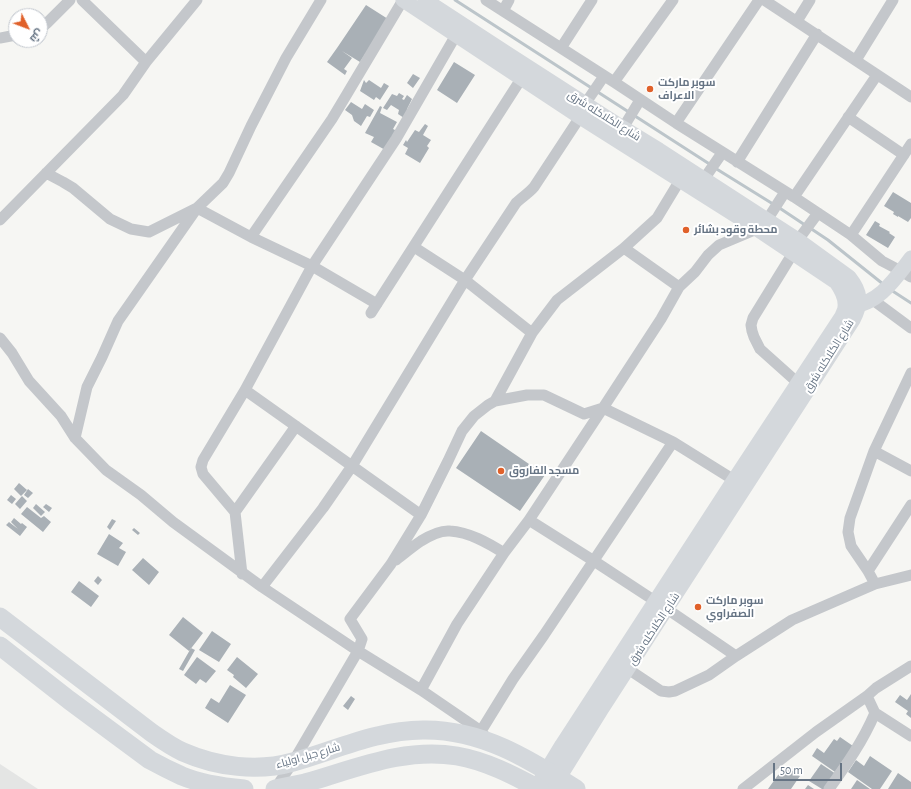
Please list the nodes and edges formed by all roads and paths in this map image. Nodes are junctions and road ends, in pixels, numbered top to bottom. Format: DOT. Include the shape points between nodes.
graph roads {
  1 [pos="70,0"];
  2 [pos="82,0"];
  3 [pos="197,0"];
  4 [pos="321,0"];
  5 [pos="403,0"];
  6 [pos="425,0"];
  7 [pos="486,0"];
  8 [pos="509,0"];
  9 [pos="592,0"];
  10 [pos="672,0"];
  11 [pos="759,0"];
  12 [pos="764,0"];
  13 [pos="810,0"];
  14 [pos="893,0"];
  15 [pos="503,11"];
  16 [pos="797,21"];
  17 [pos="48,22"];
  18 [pos="817,34"];
  19 [pos="456,35"];
  20 [pos="562,48"];
  21 [pos="856,60"];
  22 [pos="146,62"];
  23 [pos="877,75"];
  24 [pos="604,76"];
  25 [pos="521,78"];
  26 [pos="614,82"];
  27 [pos="911,97"];
  28 [pos="640,100"];
  29 [pos="583,110"];
  30 [pos="848,117"];
  31 [pos="676,123"];
  32 [pos="623,128"];
  33 [pos="911,144"];
  34 [pos="722,152"];
  35 [pos="904,154"];
  36 [pos="737,162"];
  37 [pos="46,173"];
  38 [pos="704,179"];
  39 [pos="680,180"];
  40 [pos="789,194"];
  41 [pos="197,208"];
  42 [pos="818,213"];
  43 [pos="0,220"];
  44 [pos="762,224"];
  45 [pos="851,235"];
  46 [pos="251,237"];
  47 [pos="414,247"];
  48 [pos="796,247"];
  49 [pos="624,248"];
  50 [pos="911,258"];
  51 [pos="312,266"];
  52 [pos="906,274"];
  53 [pos="465,280"];
  54 [pos="679,287"];
  55 [pos="873,300"];
  56 [pos="852,306"];
  57 [pos="911,328"];
  58 [pos="532,333"];
  59 [pos="0,338"];
  60 [pos="911,373"];
  61 [pos="798,383"];
  62 [pos="246,390"];
  63 [pos="495,401"];
  64 [pos="603,408"];
  65 [pos="296,426"];
  66 [pos="75,438"];
  67 [pos="673,442"];
  68 [pos="874,451"];
  69 [pos="352,466"];
  70 [pos="911,471"];
  71 [pos="734,480"];
  72 [pos="911,505"];
  73 [pos="235,512"];
  74 [pos="421,515"];
  75 [pos="529,520"];
  76 [pos="504,553"];
  77 [pos="594,561"];
  78 [pos="391,564"];
  79 [pos="868,571"];
  80 [pos="242,574"];
  81 [pos="911,575"];
  82 [pos="875,584"];
  83 [pos="262,587"];
  84 [pos="661,605"];
  85 [pos="0,617"];
  86 [pos="0,646"];
  87 [pos="358,650"];
  88 [pos="736,656"];
  89 [pos="911,666"];
  90 [pos="628,670"];
  91 [pos="421,690"];
  92 [pos="867,696"];
  93 [pos="875,713"];
  94 [pos="484,736"];
  95 [pos="911,736"];
  96 [pos="293,762"];
  97 [pos="547,783"];
  98 [pos="244,789"];
  99 [pos="275,789"];
  100 [pos="576,789"];
  101 [pos="743,789"];
  102 [pos="829,789"];
  1 -- 17 [label="street"];
  2 -- 22 [label="street"];
  3 -- 22 [label="street"];
  4 -- 41 [label="street" via="286,58 229,173 223,183"];
  5 -- 19 [label="street, شارع الكلاكله شرق"];
  5 -- 46 [label="street" via="332,120"];
  6 -- 29 [label="street, شارع الكلاكله شرق"];
  7 -- 15 [label="street"];
  8 -- 15 [label="street"];
  9 -- 20 [label="street"];
  10 -- 26 [label="street"];
  11 -- 31 [label="street"];
  12 -- 16 [label="street"];
  13 -- 16 [label="street"];
  14 -- 21 [label="street"];
  15 -- 20 [label="street"];
  16 -- 18 [label="street"];
  18 -- 21 [label="street"];
  18 -- 36 [label="street"];
  19 -- 25 [label="street, شارع الكلاكله شرق"];
  19 -- 51 [label="street" via="396,139"];
  20 -- 24 [label="street"];
  21 -- 23 [label="street"];
  22 -- 37 [label="street" via="123,95"];
  23 -- 27 [label="street"];
  23 -- 30 [label="street"];
  24 -- 26 [label="street"];
  24 -- 29 [label="street"];
  25 -- 29 [label="street, شارع الكلاكله شرق"];
  25 -- 47 [label="street"];
  26 -- 28 [label="street"];
  28 -- 31 [label="street"];
  28 -- 32 [label="street"];
  29 -- 32 [label="street, شارع الكلاكله شرق"];
  29 -- 39 [label="street, شارع الكلاكله شرق"];
  29 -- 53 [label="street" via="534,187 516,203"];
  30 -- 35 [label="street"];
  30 -- 40 [label="street"];
  31 -- 34 [label="street"];
  32 -- 38 [label="street, شارع الكلاكله شرق"];
  33 -- 35 [label="street"];
  34 -- 36 [label="street"];
  34 -- 38 [label="street"];
  35 -- 45 [label="street"];
  36 -- 40 [label="street"];
  37 -- 41 [label="street" via="73,188 110,219 131,229 149,232"];
  37 -- 43 [label="street"];
  38 -- 44 [label="street, شارع الكلاكله شرق"];
  39 -- 44 [label="street, شارع الكلاكله شرق"];
  39 -- 49 [label="street" via="657,218"];
  40 -- 42 [label="street"];
  40 -- 44 [label="street"];
  41 -- 46 [label="street"];
  41 -- 66 [label="street" via="118,321 87,387"];
  42 -- 45 [label="street"];
  42 -- 48 [label="street"];
  44 -- 48 [label="street, شارع الكلاكله شرق"];
  44 -- 54 [label="street" via="719,245"];
  45 -- 52 [label="street" via="882,261"];
  46 -- 51 [label="street"];
  47 -- 51 [label="street" via="374,309"];
  47 -- 53 [label="street"];
  48 -- 56 [label="street, شارع الكلاكله شرق" via="849,276 858,289"];
  48 -- 61 [label="street" via="751,325 760,349"];
  49 -- 54 [label="street"];
  49 -- 58 [label="street" via="557,300"];
  50 -- 52 [label="street"];
  51 -- 62 [label="street"];
  52 -- 55 [label="street" via="893,281"];
  53 -- 58 [label="street"];
  53 -- 69 [label="street"];
  54 -- 64 [label="street"];
  55 -- 56 [label="street"];
  55 -- 57 [label="street"];
  56 -- 61 [label="street, شارع الكلاكله شرق" via="842,316"];
  56 -- 84 [label="street, شارع الكلاكله شرق" via="857,313 853,320"];
  58 -- 63 [label="street"];
  59 -- 66 [label="street" via="29,381 61,416"];
  60 -- 68 [label="street"];
  61 -- 71 [label="street, شارع الكلاكله شرق"];
  62 -- 65 [label="street"];
  62 -- 73 [label="street" via="201,467 203,474"];
  63 -- 64 [label="street" via="527,395 544,395 584,414"];
  63 -- 74 [label="street" via="474,416 462,431"];
  64 -- 67 [label="street"];
  64 -- 75 [label="street"];
  65 -- 69 [label="street"];
  65 -- 73 [label="street"];
  66 -- 80 [label="street" via="106,470"];
  67 -- 71 [label="street"];
  67 -- 77 [label="street"];
  68 -- 70 [label="street"];
  68 -- 79 [label="street" via="850,518 848,532 851,546"];
  69 -- 74 [label="street"];
  69 -- 83 [label="street"];
  71 -- 84 [label="street, شارع الكلاكله شرق"];
  72 -- 79 [label="street"];
  73 -- 80 [label="street"];
  74 -- 78 [label="street"];
  75 -- 76 [label="street"];
  75 -- 77 [label="street"];
  76 -- 78 [label="street" via="468,534 449,531 437,533 421,541"];
  76 -- 91 [label="street" via="457,624"];
  77 -- 84 [label="street"];
  77 -- 94 [label="street" via="513,679"];
  78 -- 87 [label="street" via="350,619 362,639"];
  79 -- 82 [label="street"];
  80 -- 83 [label="street"];
  81 -- 82 [label="street"];
  82 -- 88 [label="street" via="792,620"];
  83 -- 87 [label="street"];
  84 -- 88 [label="street"];
  84 -- 90 [label="street, شارع الكلاكله شرق"];
  84 -- 97 [label="street, شارع الكلاكله شرق" via="562,745"];
  85 -- 96 [label="highway, شارع جبل اولياء" via="152,733 183,752 203,760 244,767 266,767"];
  86 -- 98 [label="highway" via="150,760 198,781"];
  87 -- 91 [label="street"];
  87 -- 96 [label="street"];
  88 -- 90 [label="street" via="709,675 669,692 662,692"];
  89 -- 92 [label="street"];
  90 -- 97 [label="street, شارع الكلاكله شرق"];
  91 -- 94 [label="street"];
  92 -- 93 [label="street"];
  92 -- 101 [label="street"];
  93 -- 95 [label="street"];
  93 -- 102 [label="street" via="853,755"];
  94 -- 96 [label="highway, شارع جبل اولياء" via="423,730 398,732 366,739"];
  94 -- 97 [label="highway, شارع جبل اولياء" via="524,758"];
  96 -- 99 [label="street"];
  97 -- 99 [label="highway, شارع جبل اولياء" via="505,772 468,758 422,754 403,755"];
  97 -- 100 [label="highway, شارع جبل اولياء"];
}
